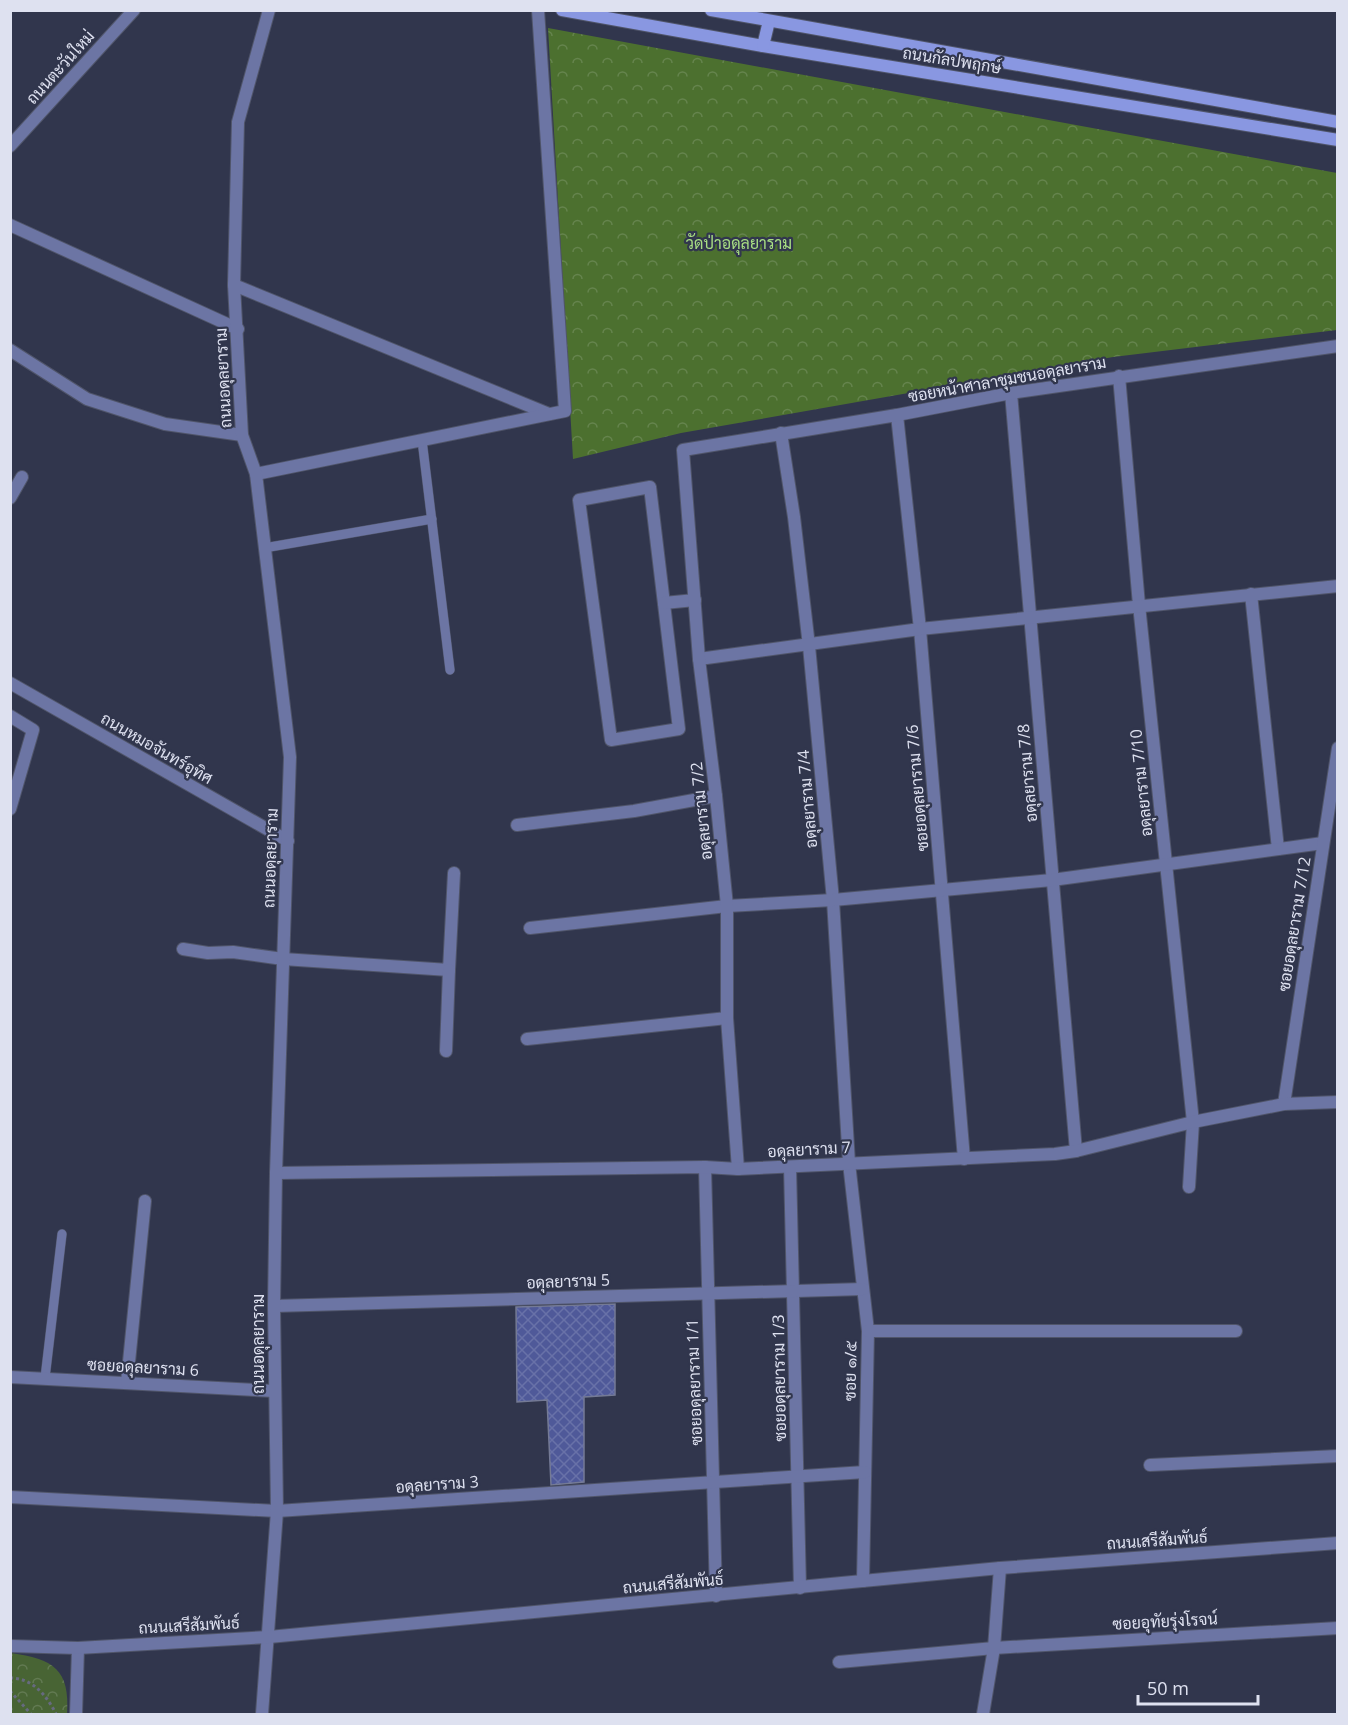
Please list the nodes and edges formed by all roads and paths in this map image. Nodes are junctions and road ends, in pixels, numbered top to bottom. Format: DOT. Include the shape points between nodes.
graph roads {
  1 [pos="134,10"];
  2 [pos="269,10"];
  3 [pos="538,10"];
  4 [pos="562,10"];
  5 [pos="711,10"];
  6 [pos="769,21"];
  7 [pos="763,46"];
  8 [pos="1338,122"];
  9 [pos="1338,140"];
  10 [pos="10,146"];
  11 [pos="10,225"];
  12 [pos="234,285"];
  13 [pos="237,329"];
  14 [pos="1338,346"];
  15 [pos="10,350"];
  16 [pos="1119,376"];
  17 [pos="1011,393"];
  18 [pos="550,414"];
  19 [pos="897,415"];
  20 [pos="781,433"];
  21 [pos="242,435"];
  22 [pos="422,440"];
  23 [pos="683,450"];
  24 [pos="256,474"];
  25 [pos="22,477"];
  26 [pos="10,498"];
  27 [pos="432,519"];
  28 [pos="264,548"];
  29 [pos="1338,586"];
  30 [pos="1251,594"];
  31 [pos="695,600"];
  32 [pos="664,603"];
  33 [pos="1139,605"];
  34 [pos="1030,617"];
  35 [pos="920,629"];
  36 [pos="809,645"];
  37 [pos="699,659"];
  38 [pos="450,670"];
  39 [pos="10,683"];
  40 [pos="10,716"];
  41 [pos="1338,748"];
  42 [pos="716,796"];
  43 [pos="10,809"];
  44 [pos="517,825"];
  45 [pos="288,841"];
  46 [pos="1323,843"];
  47 [pos="1278,849"];
  48 [pos="1166,864"];
  49 [pos="454,873"];
  50 [pos="1052,880"];
  51 [pos="942,889"];
  52 [pos="832,900"];
  53 [pos="727,906"];
  54 [pos="530,928"];
  55 [pos="183,949"];
  56 [pos="283,959"];
  57 [pos="449,970"];
  58 [pos="727,1018"];
  59 [pos="527,1039"];
  60 [pos="446,1051"];
  61 [pos="1338,1102"];
  62 [pos="1284,1104"];
  63 [pos="1193,1122"];
  64 [pos="1076,1151"];
  65 [pos="964,1159"];
  66 [pos="849,1163"];
  67 [pos="705,1167"];
  68 [pos="790,1167"];
  69 [pos="738,1169"];
  70 [pos="276,1173"];
  71 [pos="1189,1187"];
  72 [pos="145,1201"];
  73 [pos="62,1234"];
  74 [pos="862,1289"];
  75 [pos="793,1292"];
  76 [pos="708,1294"];
  77 [pos="274,1306"];
  78 [pos="868,1331"];
  79 [pos="1236,1331"];
  80 [pos="10,1377"];
  81 [pos="45,1378"];
  82 [pos="127,1383"];
  83 [pos="274,1391"];
  84 [pos="1338,1456"];
  85 [pos="1150,1466"];
  86 [pos="865,1472"];
  87 [pos="798,1477"];
  88 [pos="713,1482"];
  89 [pos="10,1497"];
  90 [pos="277,1511"];
  91 [pos="1338,1543"];
  92 [pos="1000,1568"];
  93 [pos="863,1581"];
  94 [pos="800,1588"];
  95 [pos="716,1596"];
  96 [pos="1338,1628"];
  97 [pos="269,1637"];
  98 [pos="10,1646"];
  99 [pos="78,1648"];
  100 [pos="994,1648"];
  101 [pos="839,1662"];
  102 [pos="10,1678"];
  103 [pos="10,1690"];
  104 [pos="31,1714"];
  105 [pos="56,1714"];
  106 [pos="76,1714"];
  107 [pos="262,1714"];
  108 [pos="983,1714"];
  1 -- 10 [label="street, ถนนตะวันใหม่"];
  2 -- 12 [label="street, ถนนอดุลยาราม" via="238,122"];
  3 -- 18 [label="street" via="565,411"];
  4 -- 7 [label="main road, ถนนกัลปพฤกษ์"];
  5 -- 6 [label="main road, ถนนกัลปพฤกษ์"];
  6 -- 7 [label="main road"];
  6 -- 8 [label="main road, ถนนกัลปพฤกษ์"];
  7 -- 9 [label="main road, ถนนกัลปพฤกษ์"];
  11 -- 13 [label="street"];
  12 -- 13 [label="street, ถนนอดุลยาราม"];
  12 -- 18 [label="street"];
  13 -- 21 [label="street, ถนนอดุลยาราม"];
  14 -- 16 [label="street, ซอยหน้าศาลาชุมชนอดุลยาราม"];
  15 -- 21 [label="street" via="87,399 165,424"];
  16 -- 17 [label="street, ซอยหน้าศาลาชุมชนอดุลยาราม"];
  16 -- 33 [label="street, อดุลยาราม 7/10"];
  17 -- 19 [label="street, ซอยหน้าศาลาชุมชนอดุลยาราม"];
  17 -- 34 [label="street, อดุลยาราม 7/8"];
  18 -- 22 [label="street"];
  19 -- 20 [label="street, ซอยหน้าศาลาชุมชนอดุลยาราม"];
  19 -- 35 [label="street, ซอยอดุลยาราม 7/6"];
  20 -- 23 [label="street, ซอยหน้าศาลาชุมชนอดุลยาราม"];
  20 -- 36 [label="street, อดุลยาราม 7/4"];
  21 -- 24 [label="street, ถนนอดุลยาราม"];
  22 -- 24 [label="street"];
  22 -- 27 [label="lane"];
  23 -- 31 [label="street, อดุลยาราม 7/2"];
  24 -- 28 [label="street, ถนนอดุลยาราม"];
  25 -- 26 [label="street"];
  27 -- 28 [label="lane"];
  27 -- 38 [label="lane"];
  28 -- 45 [label="street, ถนนอดุลยาราม" via="290,757"];
  29 -- 30 [label="street"];
  30 -- 33 [label="street"];
  30 -- 47 [label="street"];
  31 -- 32 [label="street"];
  31 -- 37 [label="street, อดุลยาราม 7/2"];
  32 -- 32 [label="street" via="680,729 611,740 579,500 650,487"];
  33 -- 34 [label="street"];
  33 -- 48 [label="street, อดุลยาราม 7/10"];
  34 -- 35 [label="street"];
  34 -- 50 [label="street, อดุลยาราม 7/8"];
  35 -- 36 [label="street"];
  35 -- 51 [label="street, ซอยอดุลยาราม 7/6"];
  36 -- 37 [label="street"];
  36 -- 52 [label="street, อดุลยาราม 7/4"];
  37 -- 42 [label="street, อดุลยาราม 7/2"];
  39 -- 45 [label="street, ถนนหมอจันทร์อุทิศ"];
  40 -- 43 [label="street" via="33,730"];
  41 -- 46 [label="street, ซอยอดุลยาราม 7/12"];
  42 -- 44 [label="street" via="634,812"];
  42 -- 53 [label="street, อดุลยาราม 7/2"];
  45 -- 56 [label="street, ถนนอดุลยาราม"];
  46 -- 47 [label="street"];
  46 -- 62 [label="street, ซอยอดุลยาราม 7/12"];
  47 -- 48 [label="street"];
  48 -- 50 [label="street"];
  48 -- 63 [label="street, อดุลยาราม 7/10"];
  49 -- 57 [label="street"];
  50 -- 51 [label="street"];
  50 -- 64 [label="street, อดุลยาราม 7/8"];
  51 -- 52 [label="street"];
  51 -- 65 [label="street, ซอยอดุลยาราม 7/6"];
  52 -- 53 [label="street"];
  52 -- 66 [label="street, อดุลยาราม 7/4"];
  53 -- 54 [label="street"];
  53 -- 58 [label="street, อดุลยาราม 7/2"];
  55 -- 56 [label="street"];
  56 -- 57 [label="street"];
  56 -- 70 [label="street, ถนนอดุลยาราม"];
  57 -- 60 [label="street"];
  58 -- 59 [label="street"];
  58 -- 69 [label="street, อดุลยาราม 7/2"];
  61 -- 62 [label="street, อดุลยาราม 7"];
  62 -- 63 [label="street, อดุลยาราม 7"];
  63 -- 64 [label="street, อดุลยาราม 7"];
  63 -- 71 [label="street, อดุลยาราม 7/10"];
  64 -- 65 [label="street, อดุลยาราม 7"];
  65 -- 66 [label="street, อดุลยาราม 7"];
  66 -- 68 [label="street, อดุลยาราม 7"];
  66 -- 74 [label="street, ซอย ๑/๕"];
  67 -- 69 [label="street, อดุลยาราม 7"];
  67 -- 70 [label="street, อดุลยาราม 7"];
  67 -- 76 [label="street, ซอยอดุลยาราม 1/1"];
  68 -- 69 [label="street, อดุลยาราม 7"];
  68 -- 75 [label="street, ซอยอดุลยาราม 1/3"];
  70 -- 77 [label="street, ถนนอดุลยาราม"];
  72 -- 82 [label="street"];
  73 -- 81 [label="lane"];
  74 -- 75 [label="street, อดุลยาราม 5"];
  74 -- 78 [label="street, ซอย ๑/๕"];
  75 -- 76 [label="street, อดุลยาราม 5"];
  75 -- 87 [label="street, ซอยอดุลยาราม 1/3"];
  76 -- 77 [label="street, อดุลยาราม 5"];
  76 -- 88 [label="street, ซอยอดุลยาราม 1/1"];
  77 -- 83 [label="street, ถนนอดุลยาราม"];
  78 -- 79 [label="street"];
  78 -- 86 [label="street, ซอย ๑/๕"];
  80 -- 81 [label="street, ซอยอดุลยาราม 6"];
  81 -- 82 [label="street, ซอยอดุลยาราม 6"];
  82 -- 83 [label="street, ซอยอดุลยาราม 6"];
  83 -- 90 [label="street, ถนนอดุลยาราม"];
  84 -- 85 [label="street"];
  86 -- 87 [label="street, อดุลยาราม 3"];
  86 -- 93 [label="street, ซอย ๑/๕"];
  87 -- 88 [label="street, อดุลยาราม 3"];
  87 -- 94 [label="street, ซอยอดุลยาราม 1/3"];
  88 -- 90 [label="street, อดุลยาราม 3"];
  88 -- 95 [label="street, ซอยอดุลยาราม 1/1"];
  89 -- 90 [label="street, อดุลยาราม 3"];
  90 -- 97 [label="street, ถนนอดุลยาราม"];
  91 -- 92 [label="street, ถนนเสรีสัมพันธ์"];
  92 -- 93 [label="street, ถนนเสรีสัมพันธ์"];
  92 -- 100 [label="street"];
  93 -- 94 [label="street, ถนนเสรีสัมพันธ์"];
  94 -- 95 [label="street, ถนนเสรีสัมพันธ์"];
  95 -- 97 [label="street, ถนนเสรีสัมพันธ์"];
  96 -- 100 [label="street, ซอยอุทัยรุ่งโรจน์"];
  97 -- 99 [label="street, ถนนเสรีสัมพันธ์"];
  97 -- 107 [label="street, ถนนอดุลยาราม"];
  98 -- 99 [label="street, ถนนเสรีสัมพันธ์"];
  99 -- 106 [label="street"];
  100 -- 101 [label="street, ซอยอุทัยรุ่งโรจน์"];
  100 -- 108 [label="street"];
  102 -- 105 [label="path" via="40,1690"];
  103 -- 104 [label="path"];
}
